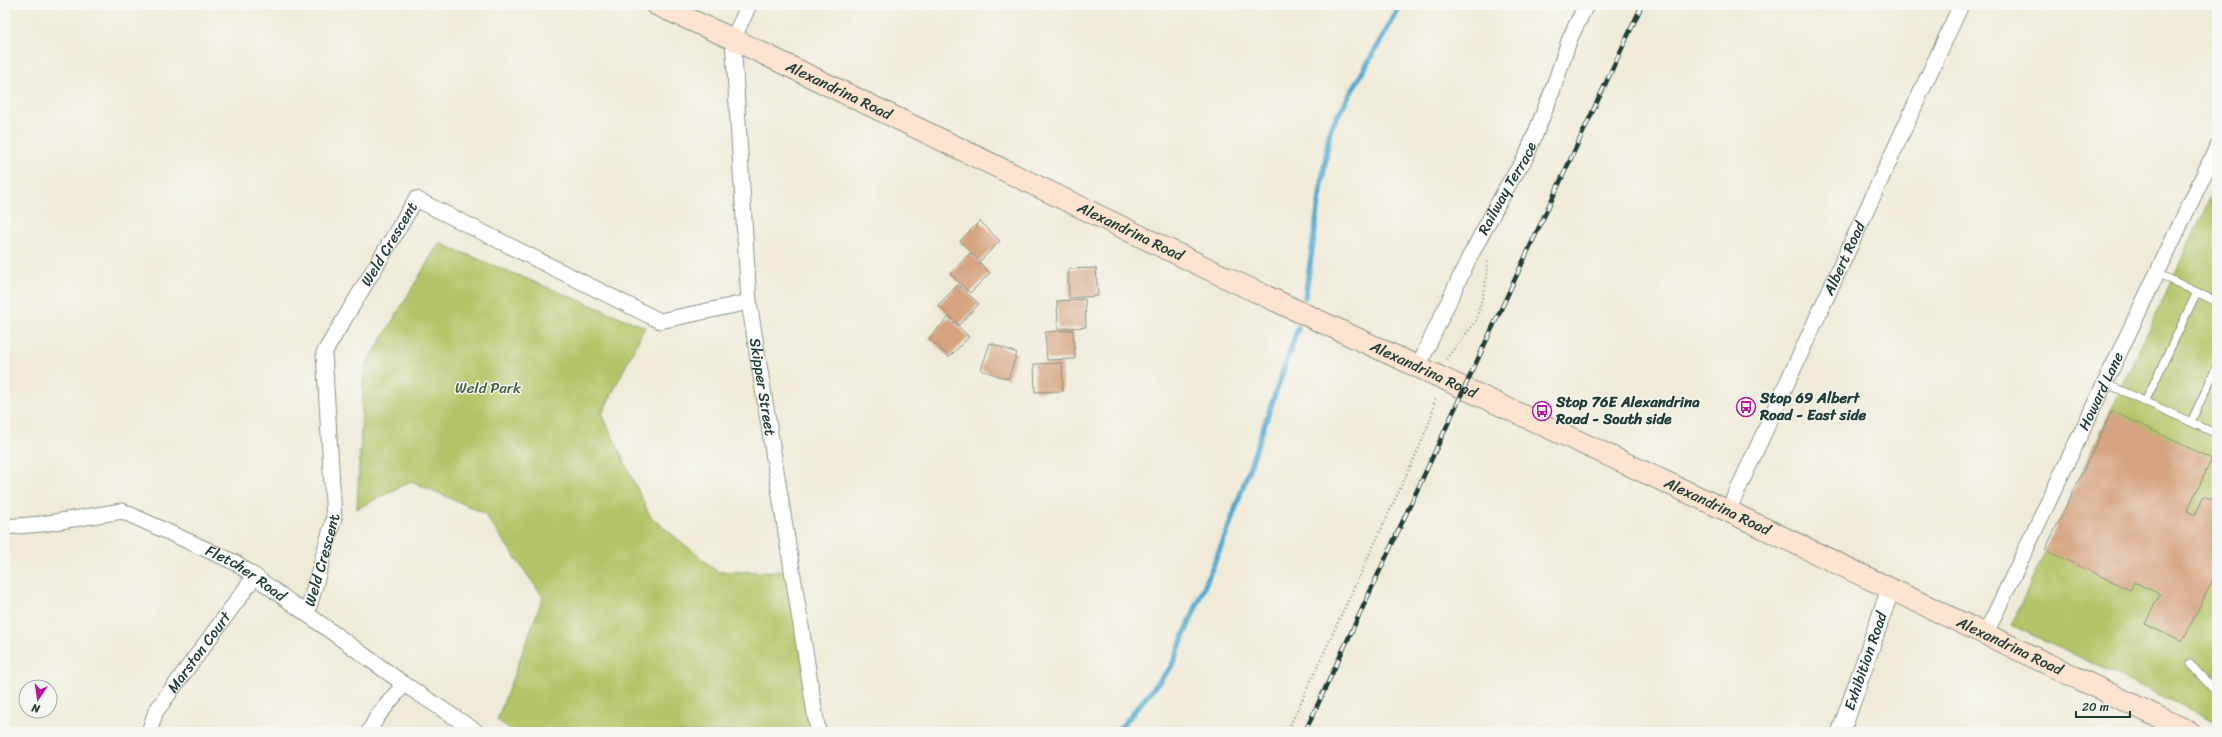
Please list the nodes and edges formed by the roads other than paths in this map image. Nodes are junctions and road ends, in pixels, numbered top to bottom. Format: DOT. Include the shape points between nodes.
graph roads {
  1 [pos="657,5"];
  2 [pos="749,5"];
  3 [pos="1586,5"];
  4 [pos="1961,5"];
  5 [pos="733,39"];
  6 [pos="2217,147"];
  7 [pos="2157,273"];
  8 [pos="2197,292"];
  9 [pos="749,302"];
  10 [pos="2217,302"];
  11 [pos="2217,366"];
  12 [pos="1418,367"];
  13 [pos="2105,383"];
  14 [pos="2145,402"];
  15 [pos="2191,422"];
  16 [pos="2217,434"];
  17 [pos="1728,512"];
  18 [pos="5,527"];
  19 [pos="255,576"];
  20 [pos="1890,590"];
  21 [pos="307,614"];
  22 [pos="1985,635"];
  23 [pos="2190,664"];
  24 [pos="404,684"];
  25 [pos="2217,693"];
  26 [pos="148,732"];
  27 [pos="369,732"];
  28 [pos="477,732"];
  29 [pos="818,732"];
  30 [pos="1841,732"];
  31 [pos="2190,732"];
  1 -- 5 [label="main road, Alexandrina Road"];
  2 -- 5 [label="street"];
  3 -- 12 [label="street, Railway Terrace" via="1570,38 1526,158 1508,185 1469,258"];
  4 -- 17 [label="street, Albert Road"];
  5 -- 9 [label="street, Skipper Street"];
  5 -- 12 [label="main road, Alexandrina Road" via="1229,279"];
  6 -- 7 [label="street, Howard Lane"];
  7 -- 8 [label="lane"];
  7 -- 13 [label="street, Howard Lane"];
  8 -- 10 [label="lane"];
  8 -- 14 [label="lane"];
  9 -- 21 [label="street, Weld Crescent" via="660,321 416,199 324,354 334,518"];
  9 -- 29 [label="street, Skipper Street"];
  11 -- 15 [label="lane"];
  12 -- 17 [label="main road, Alexandrina Road"];
  13 -- 14 [label="lane"];
  13 -- 22 [label="street, Howard Lane"];
  14 -- 15 [label="lane"];
  15 -- 16 [label="lane"];
  17 -- 20 [label="main road, Alexandrina Road"];
  18 -- 19 [label="street, Fletcher Road" via="42,524 122,511 236,563"];
  19 -- 21 [label="street, Fletcher Road"];
  19 -- 26 [label="street, Marston Court" via="156,711"];
  20 -- 22 [label="main road, Alexandrina Road"];
  20 -- 30 [label="street, Exhibition Road"];
  21 -- 24 [label="street, Fletcher Road"];
  22 -- 31 [label="main road, Alexandrina Road"];
  23 -- 25 [label="lane"];
  24 -- 27 [label="street" via="377,717"];
  24 -- 28 [label="street, Fletcher Road"];
}
